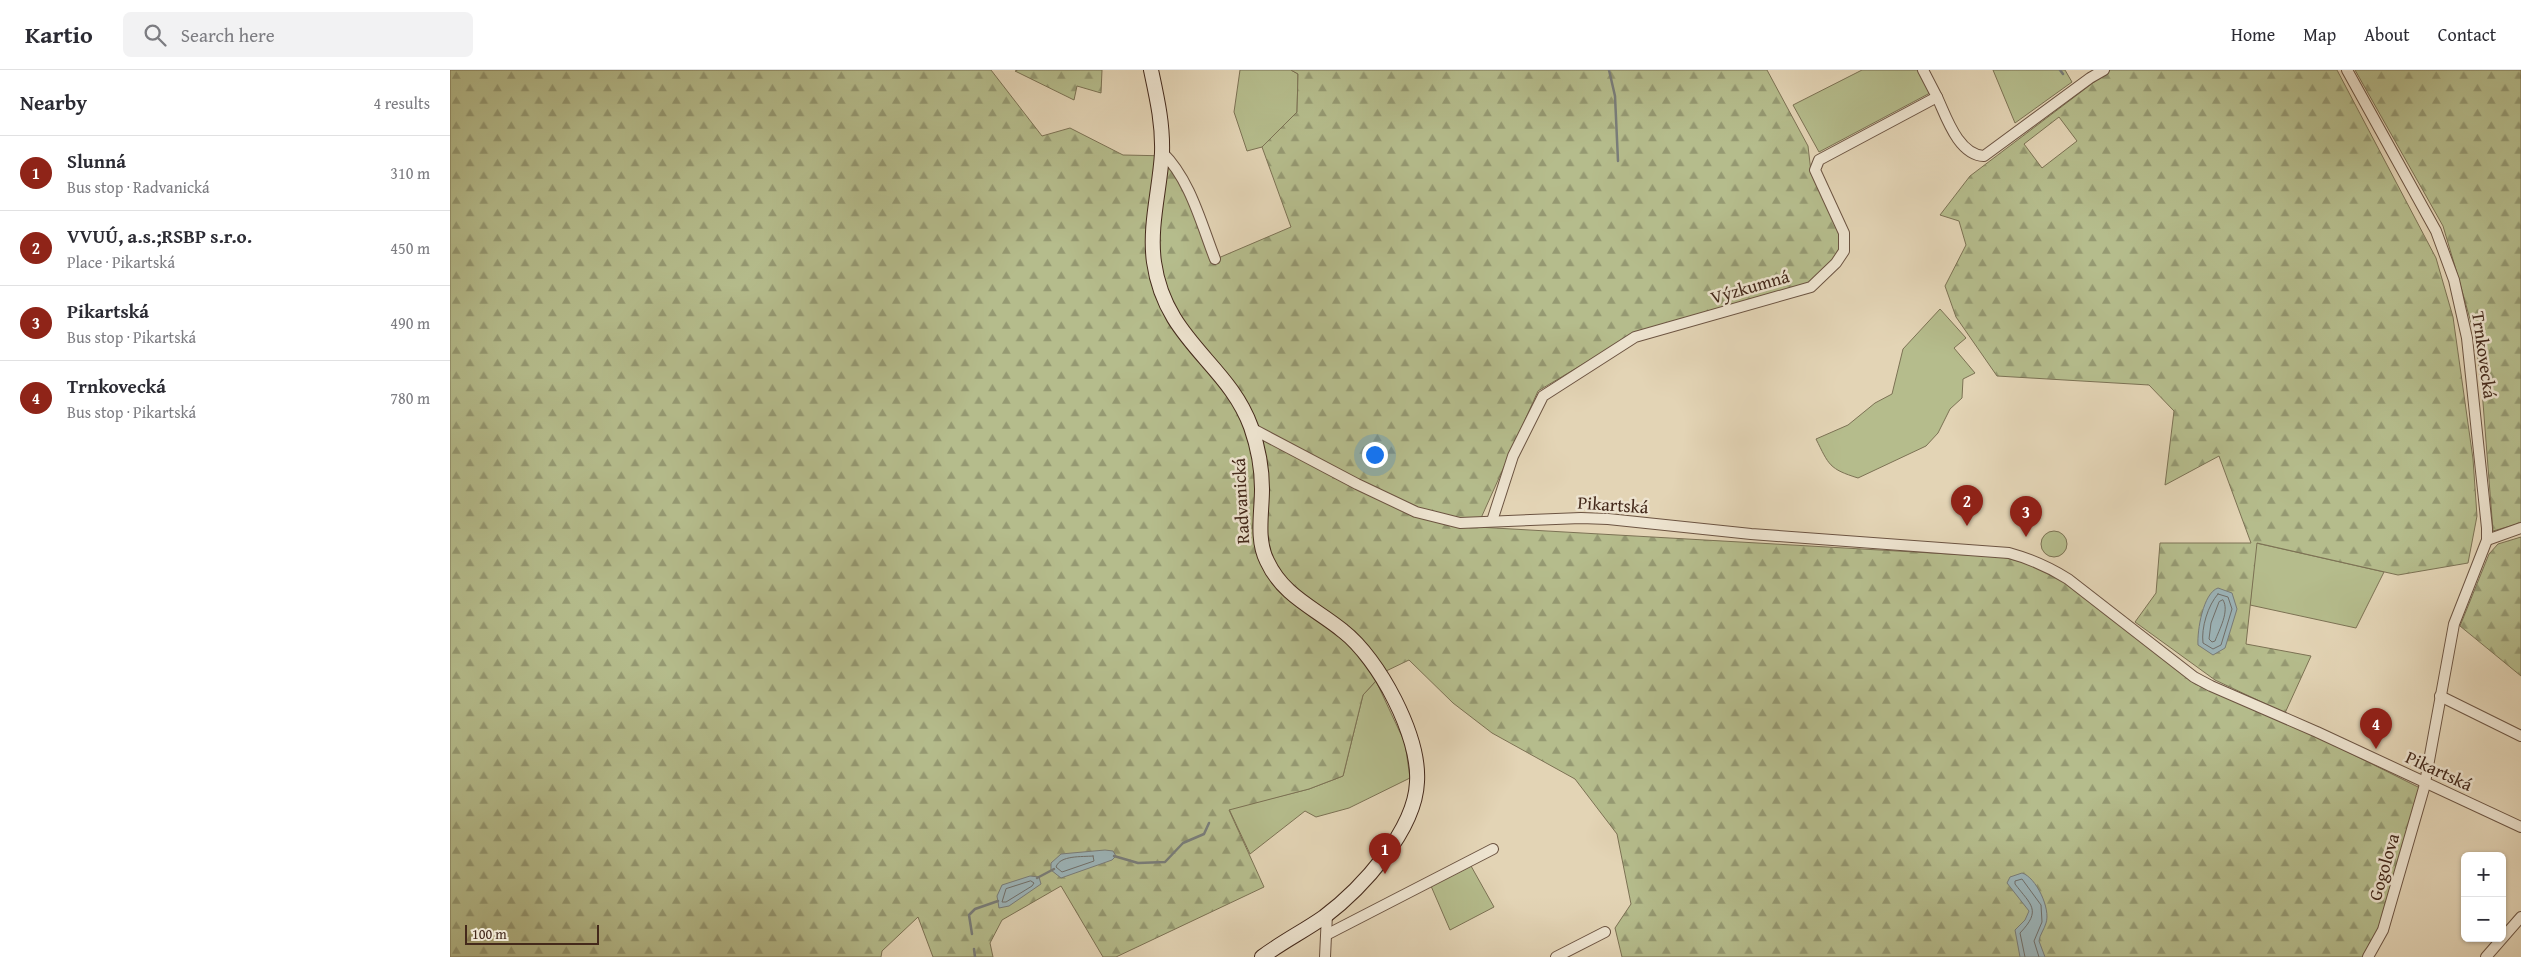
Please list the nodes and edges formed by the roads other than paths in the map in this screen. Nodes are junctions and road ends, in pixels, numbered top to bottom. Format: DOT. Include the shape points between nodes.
graph roads {
  1 [pos="1151,70"];
  2 [pos="1923,70"];
  3 [pos="2104,70"];
  4 [pos="2347,70"];
  5 [pos="1937,96"];
  6 [pos="1162,152"];
  7 [pos="1216,258"];
  8 [pos="1252,428"];
  9 [pos="1492,521"];
  10 [pos="2521,528"];
  11 [pos="2487,540"];
  12 [pos="2440,696"];
  13 [pos="2521,736"];
  14 [pos="2425,782"];
  15 [pos="2521,827"];
  16 [pos="1493,849"];
  17 [pos="1327,914"];
  18 [pos="2521,917"];
  19 [pos="1605,932"];
  20 [pos="1328,934"];
  21 [pos="1262,957"];
  22 [pos="1325,957"];
  23 [pos="1556,957"];
  24 [pos="2368,957"];
  25 [pos="2486,957"];
  1 -- 6 [label="street, Radvanická" via="1160,111"];
  2 -- 5 [label="street"];
  3 -- 5 [label="street" via="1984,156 1961,143"];
  4 -- 11 [label="street, Trnkovecká" via="2436,231 2454,280 2468,338"];
  5 -- 9 [label="street, Výzkumná" via="1819,160 1815,170 1844,233 1845,246 1836,263 1811,287 1635,337 1543,396 1513,456"];
  6 -- 7 [label="street" via="1183,179"];
  6 -- 8 [label="street, Radvanická" via="1153,245 1161,290 1174,321 1237,399"];
  8 -- 9 [label="street, Pikartská" via="1416,512 1460,523"];
  8 -- 17 [label="street, Radvanická" via="1260,464 1261,539 1268,564 1296,599 1343,631 1364,652 1396,706 1417,766 1414,801 1397,836 1363,882"];
  9 -- 14 [label="street, Pikartská" via="1581,518 2010,553 2050,568 2068,579 2194,677"];
  10 -- 11 [label="street"];
  11 -- 12 [label="street, Trnkovecká" via="2454,624"];
  12 -- 13 [label="street"];
  12 -- 14 [label="street, Trnkovecká"];
  14 -- 15 [label="street, Pikartská"];
  14 -- 24 [label="street, Gogolova" via="2383,930"];
  16 -- 20 [label="street"];
  17 -- 20 [label="street"];
  17 -- 21 [label="street, Radvanická"];
  18 -- 25 [label="street"];
  19 -- 23 [label="street"];
  20 -- 22 [label="street"];
}
